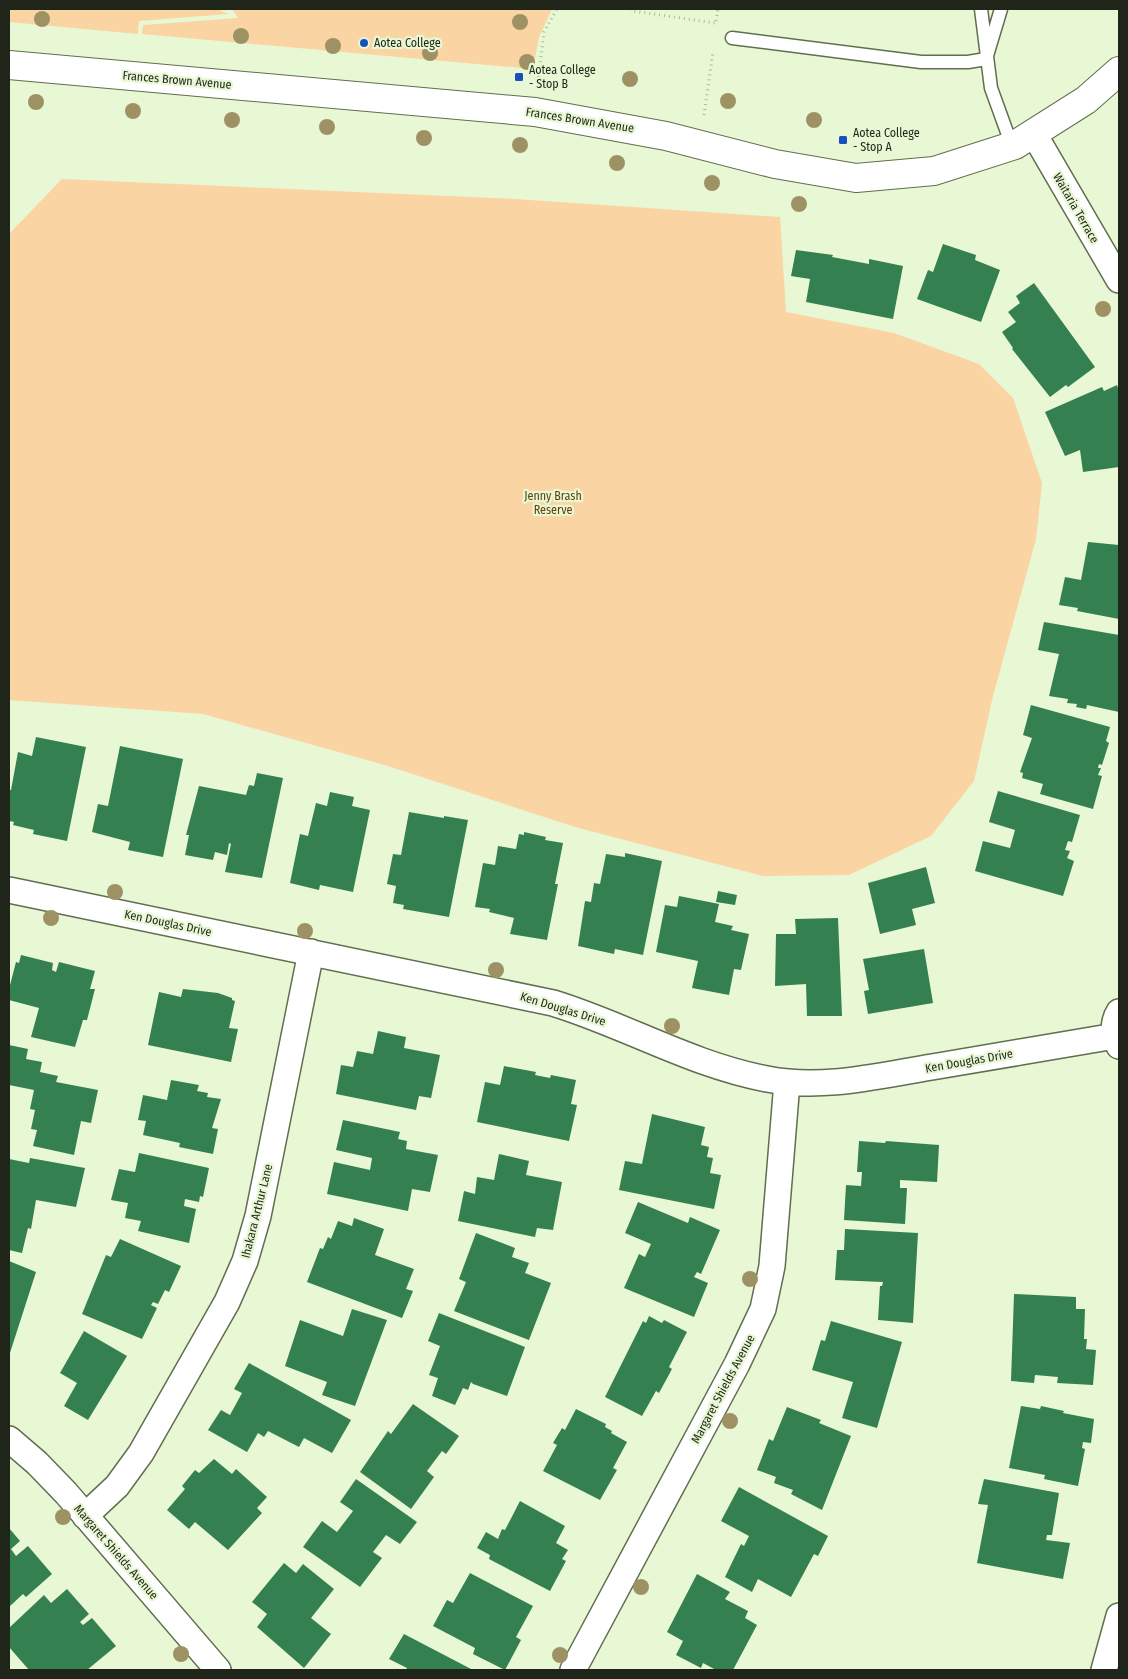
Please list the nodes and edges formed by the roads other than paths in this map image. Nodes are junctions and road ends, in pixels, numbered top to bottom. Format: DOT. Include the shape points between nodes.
graph roads {
  1 [pos="981,9"];
  2 [pos="1001,9"];
  3 [pos="732,38"];
  4 [pos="986,59"];
  5 [pos="9,65"];
  6 [pos="1119,71"];
  7 [pos="1023,140"];
  8 [pos="1119,280"];
  9 [pos="9,890"];
  10 [pos="311,952"];
  11 [pos="1118,1032"];
  12 [pos="787,1082"];
  13 [pos="9,1439"];
  14 [pos="85,1516"];
  15 [pos="1119,1616"];
  16 [pos="218,1670"];
  17 [pos="573,1670"];
  18 [pos="1104,1670"];
  1 -- 4 [label="lane"];
  2 -- 4 [label="lane"];
  3 -- 4 [label="lane" via="921,62"];
  4 -- 7 [label="lane" via="993,96"];
  5 -- 7 [label="street, Frances Brown Avenue" via="535,112 666,136 775,164 856,178 934,170"];
  6 -- 7 [label="street, Frances Brown Avenue" via="1086,100"];
  7 -- 8 [label="street, Waitaria Terrace"];
  9 -- 10 [label="street, Ken Douglas Drive"];
  10 -- 12 [label="street, Ken Douglas Drive" via="553,1003 724,1069"];
  10 -- 14 [label="street, Ihakara Arthur Lane" via="246,1262 227,1302 141,1453 117,1486"];
  11 -- 12 [label="street, Ken Douglas Drive" via="857,1080 808,1084"];
  12 -- 17 [label="street, Margaret Shields Avenue" via="772,1266 763,1308 737,1364"];
  13 -- 14 [label="street, Margaret Shields Avenue" via="37,1463"];
  14 -- 16 [label="street, Margaret Shields Avenue"];
  15 -- 18 [label="street"];
}
